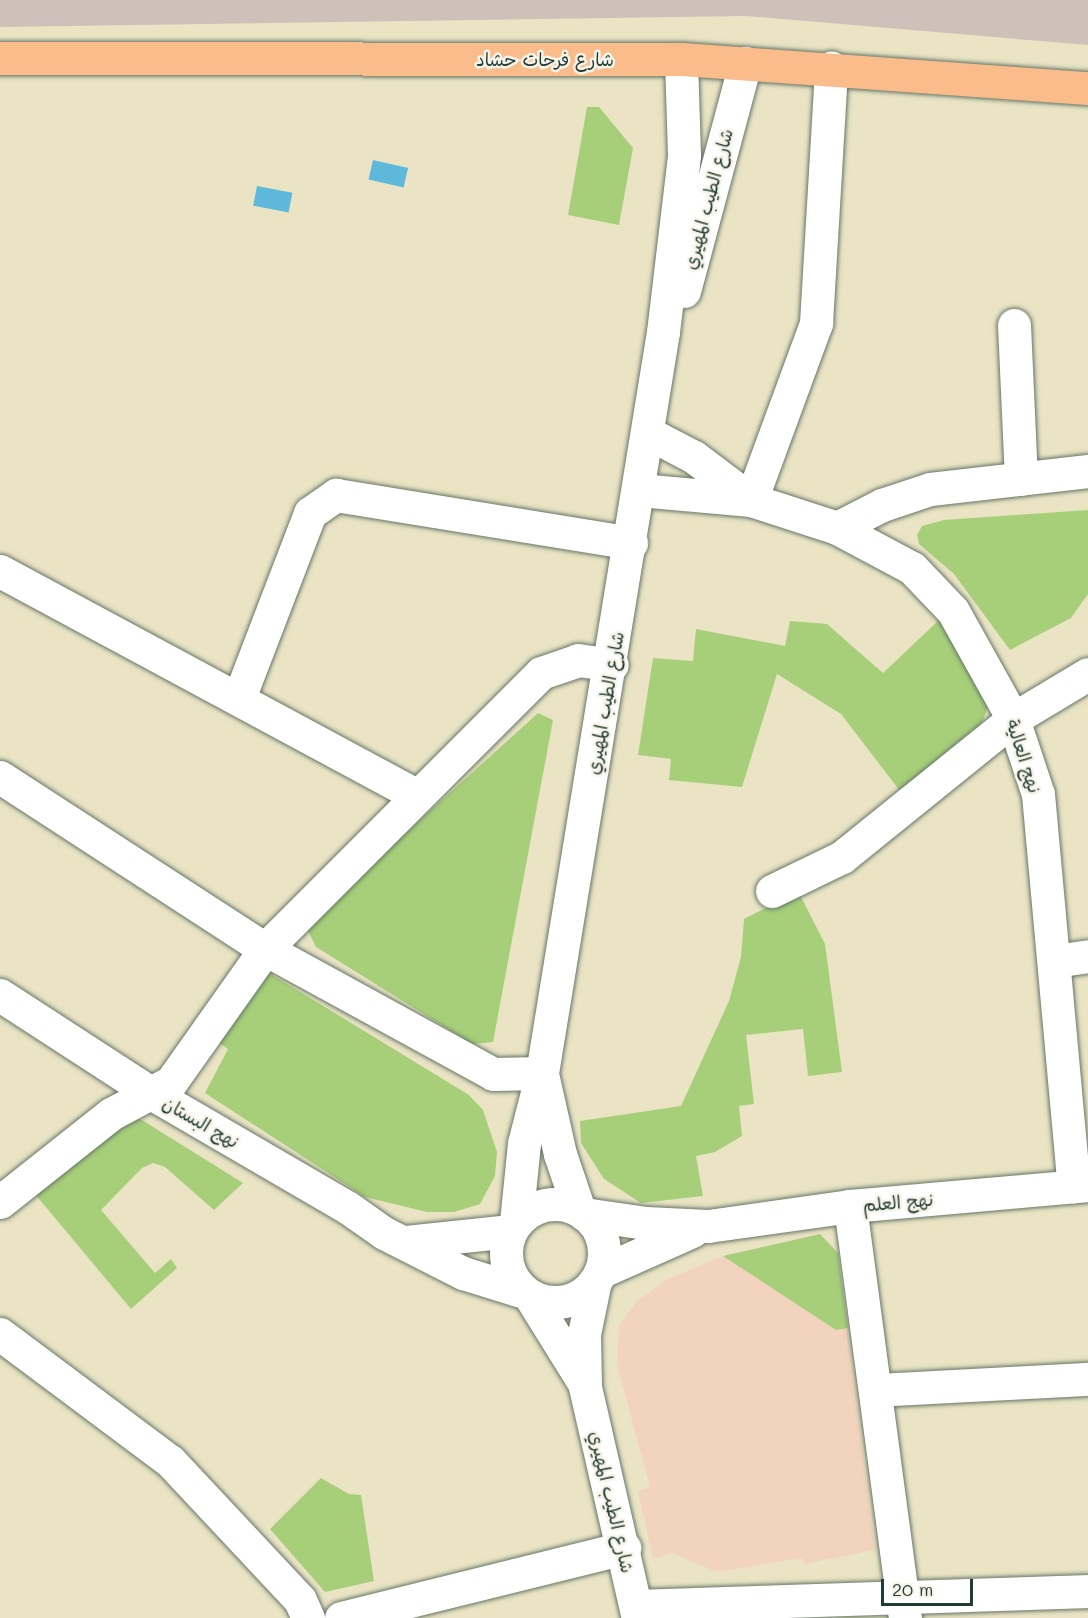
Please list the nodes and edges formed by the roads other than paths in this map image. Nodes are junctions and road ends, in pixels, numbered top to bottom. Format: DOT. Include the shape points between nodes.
graph roads {
  1 [pos="0,58"];
  2 [pos="681,59"];
  3 [pos="745,63"];
  4 [pos="831,67"];
  5 [pos="1088,88"];
  6 [pos="1014,325"];
  7 [pos="663,332"];
  8 [pos="648,433"];
  9 [pos="1088,471"];
  10 [pos="1021,479"];
  11 [pos="639,490"];
  12 [pos="751,500"];
  13 [pos="837,528"];
  14 [pos="631,543"];
  15 [pos="0,571"];
  16 [pos="612,665"];
  17 [pos="1088,674"];
  18 [pos="239,698"];
  19 [pos="1013,719"];
  20 [pos="0,777"];
  21 [pos="417,796"];
  22 [pos="772,891"];
  23 [pos="265,949"];
  24 [pos="1088,956"];
  25 [pos="1054,961"];
  26 [pos="0,995"];
  27 [pos="542,1074"];
  28 [pos="151,1093"];
  29 [pos="1081,1185"];
  30 [pos="0,1202"];
  31 [pos="850,1206"];
  32 [pos="582,1212"];
  33 [pos="708,1226"];
  34 [pos="513,1227"];
  35 [pos="406,1242"];
  36 [pos="598,1277"];
  37 [pos="527,1294"];
  38 [pos="0,1334"];
  39 [pos="1088,1379"];
  40 [pos="585,1387"];
  41 [pos="875,1390"];
  42 [pos="624,1548"];
  43 [pos="1088,1591"];
  44 [pos="904,1609"];
  45 [pos="637,1612"];
  46 [pos="308,1618"];
  47 [pos="341,1618"];
  1 -- 2 [label="main road, شارع فرحات حشاد"];
  2 -- 3 [label="main road, شارع فرحات حشاد"];
  2 -- 7 [label="street, شارع الطيب المهيري" via="684,155"];
  3 -- 4 [label="main road, شارع فرحات حشاد"];
  3 -- 7 [label="street, شارع الطيب المهيري" via="682,295"];
  4 -- 5 [label="main road, شارع فرحات حشاد"];
  4 -- 12 [label="street" via="816,323"];
  6 -- 10 [label="street"];
  7 -- 8 [label="street, شارع الطيب المهيري"];
  8 -- 11 [label="street, شارع الطيب المهيري"];
  8 -- 12 [label="street, نهج العالية" via="694,457"];
  9 -- 10 [label="street"];
  10 -- 13 [label="street" via="930,489 882,505"];
  11 -- 12 [label="street, نهج العالية"];
  11 -- 14 [label="street, شارع الطيب المهيري"];
  12 -- 13 [label="street, نهج العالية"];
  13 -- 19 [label="street, نهج العالية" via="912,568 953,611"];
  14 -- 16 [label="street, شارع الطيب المهيري"];
  14 -- 18 [label="street" via="336,495 310,513"];
  15 -- 18 [label="street"];
  16 -- 21 [label="street" via="578,660 541,673"];
  16 -- 27 [label="street, شارع الطيب المهيري"];
  17 -- 19 [label="street"];
  18 -- 21 [label="street"];
  19 -- 22 [label="street" via="842,857"];
  19 -- 25 [label="street, نهج العالية" via="1038,794"];
  20 -- 23 [label="street"];
  21 -- 23 [label="street"];
  23 -- 27 [label="street" via="493,1074"];
  23 -- 28 [label="street" via="171,1082"];
  24 -- 25 [label="street"];
  25 -- 29 [label="street, نهج العالية"];
  26 -- 28 [label="street, نهج البستان"];
  27 -- 32 [label="street, شارع الطيب المهيري" via="560,1154"];
  27 -- 34 [label="street, شارع الطيب المهيري" via="524,1143"];
  28 -- 30 [label="street" via="111,1114"];
  28 -- 35 [label="street, نهج البستان" via="347,1207 384,1233"];
  29 -- 31 [label="street, نهج العلم"];
  31 -- 33 [label="street, نهج العلم"];
  31 -- 41 [label="street"];
  32 -- 33 [label="street, نهج العلم" via="646,1223"];
  32 -- 34 [label="street" via="566,1205 538,1206"];
  32 -- 36 [label="street" via="600,1234 603,1254"];
  33 -- 36 [label="street, نهج العلم" via="652,1246"];
  34 -- 35 [label="street"];
  34 -- 37 [label="street" via="506,1263 513,1279"];
  35 -- 37 [label="street, نهج البستان" via="463,1273"];
  36 -- 37 [label="street" via="585,1292 558,1302"];
  36 -- 40 [label="street, شارع الطيب المهيري" via="584,1334"];
  37 -- 40 [label="street, شارع الطيب المهيري"];
  38 -- 46 [label="street" via="170,1461 300,1600"];
  39 -- 41 [label="street"];
  40 -- 42 [label="street, شارع الطيب المهيري"];
  41 -- 44 [label="street"];
  42 -- 45 [label="street, شارع الطيب المهيري"];
  42 -- 47 [label="street"];
  43 -- 44 [label="street"];
  44 -- 45 [label="street"];
}
